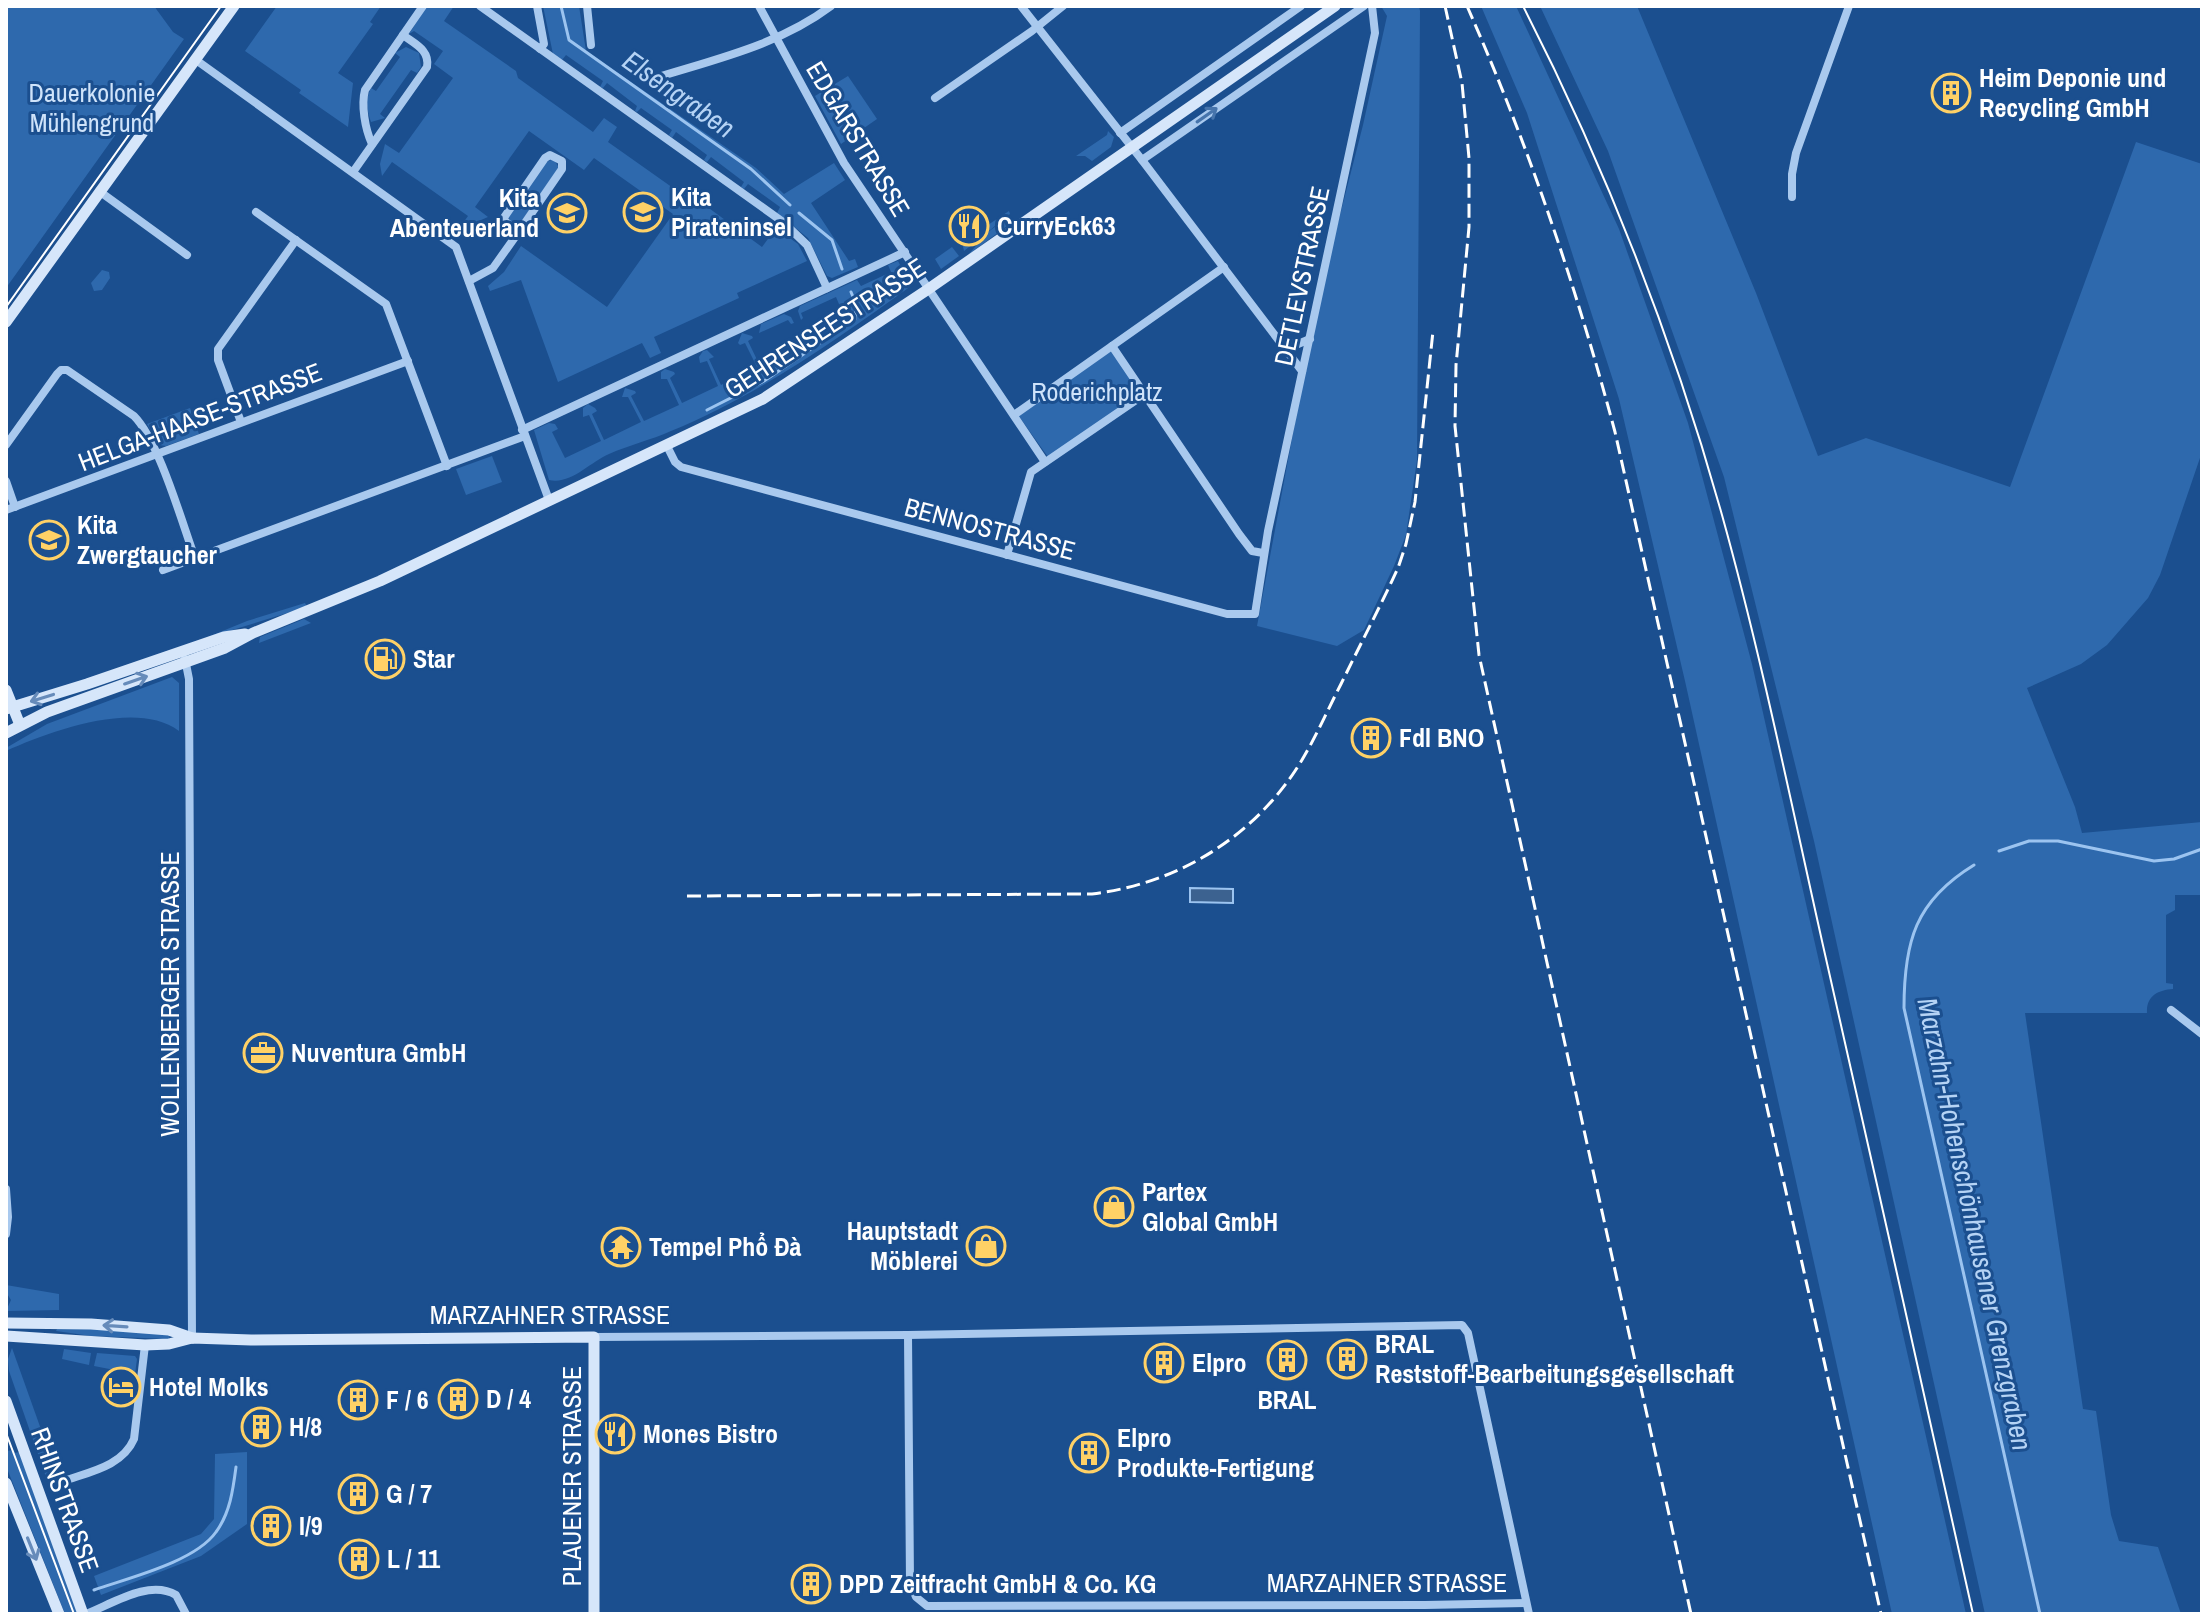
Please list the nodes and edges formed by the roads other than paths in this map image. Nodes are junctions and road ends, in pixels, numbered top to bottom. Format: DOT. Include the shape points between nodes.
graph roads {
  1 [pos="234,6"];
  2 [pos="423,6"];
  3 [pos="480,6"];
  4 [pos="537,6"];
  5 [pos="587,6"];
  6 [pos="759,6"];
  7 [pos="831,6"];
  8 [pos="1021,6"];
  9 [pos="1063,6"];
  10 [pos="1301,6"];
  11 [pos="1335,6"];
  12 [pos="1364,6"];
  13 [pos="1372,6"];
  14 [pos="1849,6"];
  15 [pos="1037,27"];
  16 [pos="403,35"];
  17 [pos="776,39"];
  18 [pos="591,45"];
  19 [pos="540,49"];
  20 [pos="196,60"];
  21 [pos="655,78"];
  22 [pos="935,98"];
  23 [pos="1120,133"];
  24 [pos="372,144"];
  25 [pos="1132,148"];
  26 [pos="1142,160"];
  27 [pos="353,172"];
  28 [pos="99,191"];
  29 [pos="1792,197"];
  30 [pos="256,212"];
  31 [pos="518,233"];
  32 [pos="296,240"];
  33 [pos="905,252"];
  34 [pos="187,255"];
  35 [pos="1224,267"];
  36 [pos="469,281"];
  37 [pos="827,288"];
  38 [pos="927,290"];
  39 [pos="6,322"];
  40 [pos="1310,338"];
  41 [pos="1280,340"];
  42 [pos="1112,346"];
  43 [pos="408,361"];
  44 [pos="1302,371"];
  45 [pos="1145,394"];
  46 [pos="1014,415"];
  47 [pos="241,422"];
  48 [pos="524,433"];
  49 [pos="6,445"];
  50 [pos="667,446"];
  51 [pos="157,455"];
  52 [pos="1045,462"];
  53 [pos="447,466"];
  54 [pos="6,481"];
  55 [pos="549,500"];
  56 [pos="11,509"];
  57 [pos="1263,553"];
  58 [pos="1007,555"];
  59 [pos="195,558"];
  60 [pos="163,570"];
  61 [pos="184,657"];
  62 [pos="6,690"];
  63 [pos="9,708"];
  64 [pos="20,725"];
  65 [pos="6,733"];
  66 [pos="2171,1010"];
  67 [pos="2202,1034"];
  68 [pos="6,1189"];
  69 [pos="6,1234"];
  70 [pos="6,1323"];
  71 [pos="908,1335"];
  72 [pos="6,1336"];
  73 [pos="594,1337"];
  74 [pos="192,1338"];
  75 [pos="145,1345"];
  76 [pos="6,1401"];
  77 [pos="61,1482"];
  78 [pos="6,1483"];
  79 [pos="1526,1603"];
  80 [pos="1250,1610"];
  81 [pos="59,1614"];
  82 [pos="84,1614"];
  83 [pos="186,1614"];
  84 [pos="594,1614"];
  85 [pos="1529,1614"];
  1 -- 20 [label="main road"];
  2 -- 16 [label="street"];
  3 -- 19 [label="street"];
  4 -- 19 [label="street" via="544,44"];
  5 -- 18 [label="street"];
  6 -- 17 [label="street, EDGARSTRASSE"];
  7 -- 17 [label="street"];
  8 -- 15 [label="street"];
  9 -- 15 [label="street"];
  10 -- 23 [label="street"];
  11 -- 25 [label="main road, GEHRENSEESTRASSE"];
  26 -- 12 [label="street, one-way"];
  13 -- 40 [label="street, DETLEVSTRASSE" via="1375,33"];
  14 -- 29 [label="street" via="1793,164"];
  15 -- 22 [label="street"];
  15 -- 23 [label="street"];
  16 -- 24 [label="street" via="363,96"];
  16 -- 24 [label="street" via="426,53 427,67"];
  17 -- 21 [label="street"];
  17 -- 33 [label="street, EDGARSTRASSE" via="844,163"];
  19 -- 37 [label="street" via="795,232"];
  20 -- 27 [label="street"];
  20 -- 28 [label="main road"];
  23 -- 25 [label="street"];
  24 -- 27 [label="street"];
  25 -- 26 [label="street"];
  25 -- 38 [label="main road, GEHRENSEESTRASSE"];
  26 -- 35 [label="street"];
  27 -- 36 [label="street" via="452,242"];
  28 -- 34 [label="street"];
  28 -- 39 [label="main road"];
  30 -- 32 [label="street"];
  31 -- 31 [label="street" via="562,169 556,156 545,158 503,219"];
  31 -- 36 [label="street" via="493,268"];
  32 -- 43 [label="street" via="386,304"];
  32 -- 47 [label="street" via="218,349"];
  33 -- 37 [label="street, GEHRENSEESTRASSE"];
  33 -- 38 [label="street, EDGARSTRASSE"];
  35 -- 41 [label="street"];
  35 -- 42 [label="street"];
  36 -- 48 [label="street"];
  37 -- 48 [label="street, GEHRENSEESTRASSE"];
  38 -- 46 [label="street, EDGARSTRASSE"];
  38 -- 50 [label="main road, GEHRENSEESTRASSE" via="781,388"];
  40 -- 41 [label="street" via="1298,344"];
  40 -- 44 [label="street, DETLEVSTRASSE"];
  41 -- 44 [label="street"];
  42 -- 45 [label="street"];
  42 -- 46 [label="street"];
  43 -- 47 [label="street, HELGA-HAASE-STRASSE"];
  43 -- 53 [label="street"];
  44 -- 57 [label="street, DETLEVSTRASSE"];
  45 -- 52 [label="street"];
  45 -- 57 [label="street" via="1239,534 1252,551"];
  46 -- 52 [label="street, EDGARSTRASSE"];
  47 -- 51 [label="street, HELGA-HAASE-STRASSE"];
  48 -- 53 [label="street, GEHRENSEESTRASSE"];
  48 -- 55 [label="street"];
  49 -- 51 [label="street" via="57,374 67,370 134,416"];
  50 -- 55 [label="main road, GEHRENSEESTRASSE"];
  50 -- 58 [label="street, BENNOSTRASSE" via="681,467"];
  51 -- 56 [label="street, HELGA-HAASE-STRASSE"];
  51 -- 59 [label="street"];
  52 -- 58 [label="street" via="1031,472"];
  53 -- 59 [label="street, GEHRENSEESTRASSE"];
  54 -- 56 [label="street"];
  55 -- 61 [label="main road, GEHRENSEESTRASSE" via="225,648"];
  57 -- 58 [label="street, BENNOSTRASSE" via="1255,614 1235,616"];
  59 -- 60 [label="street, GEHRENSEESTRASSE"];
  61 -- 63 [label="main road, GEHRENSEESTRASSE, one-way"];
  64 -- 61 [label="main road, GEHRENSEESTRASSE, one-way"];
  61 -- 74 [label="street, WOLLENBERGER STRASSE" via="189,679"];
  62 -- 63 [label="main road"];
  63 -- 64 [label="main road"];
  64 -- 65 [label="main road, GEHRENSEESTRASSE"];
  66 -- 67 [label="street"];
  68 -- 69 [label="street"];
  74 -- 70 [label="main road, MARZAHNER STRASSE, one-way" via="153,1329"];
  71 -- 73 [label="street, MARZAHNER STRASSE"];
  71 -- 79 [label="street, MARZAHNER STRASSE" via="1462,1325 1468,1333"];
  71 -- 80 [label="street, MARZAHNER STRASSE" via="909,1575 921,1603"];
  72 -- 75 [label="main road, MARZAHNER STRASSE"];
  73 -- 74 [label="main road, MARZAHNER STRASSE"];
  73 -- 84 [label="main road, PLAUENER STRASSE"];
  74 -- 75 [label="main road, MARZAHNER STRASSE"];
  75 -- 77 [label="street" via="134,1439 128,1451 112,1463"];
  76 -- 82 [label="main road, RHINSTRASSE"];
  78 -- 81 [label="main road, RHINSTRASSE, one-way"];
  79 -- 80 [label="street, MARZAHNER STRASSE"];
  79 -- 85 [label="street"];
  82 -- 83 [label="street" via="160,1589 176,1595"];
}
